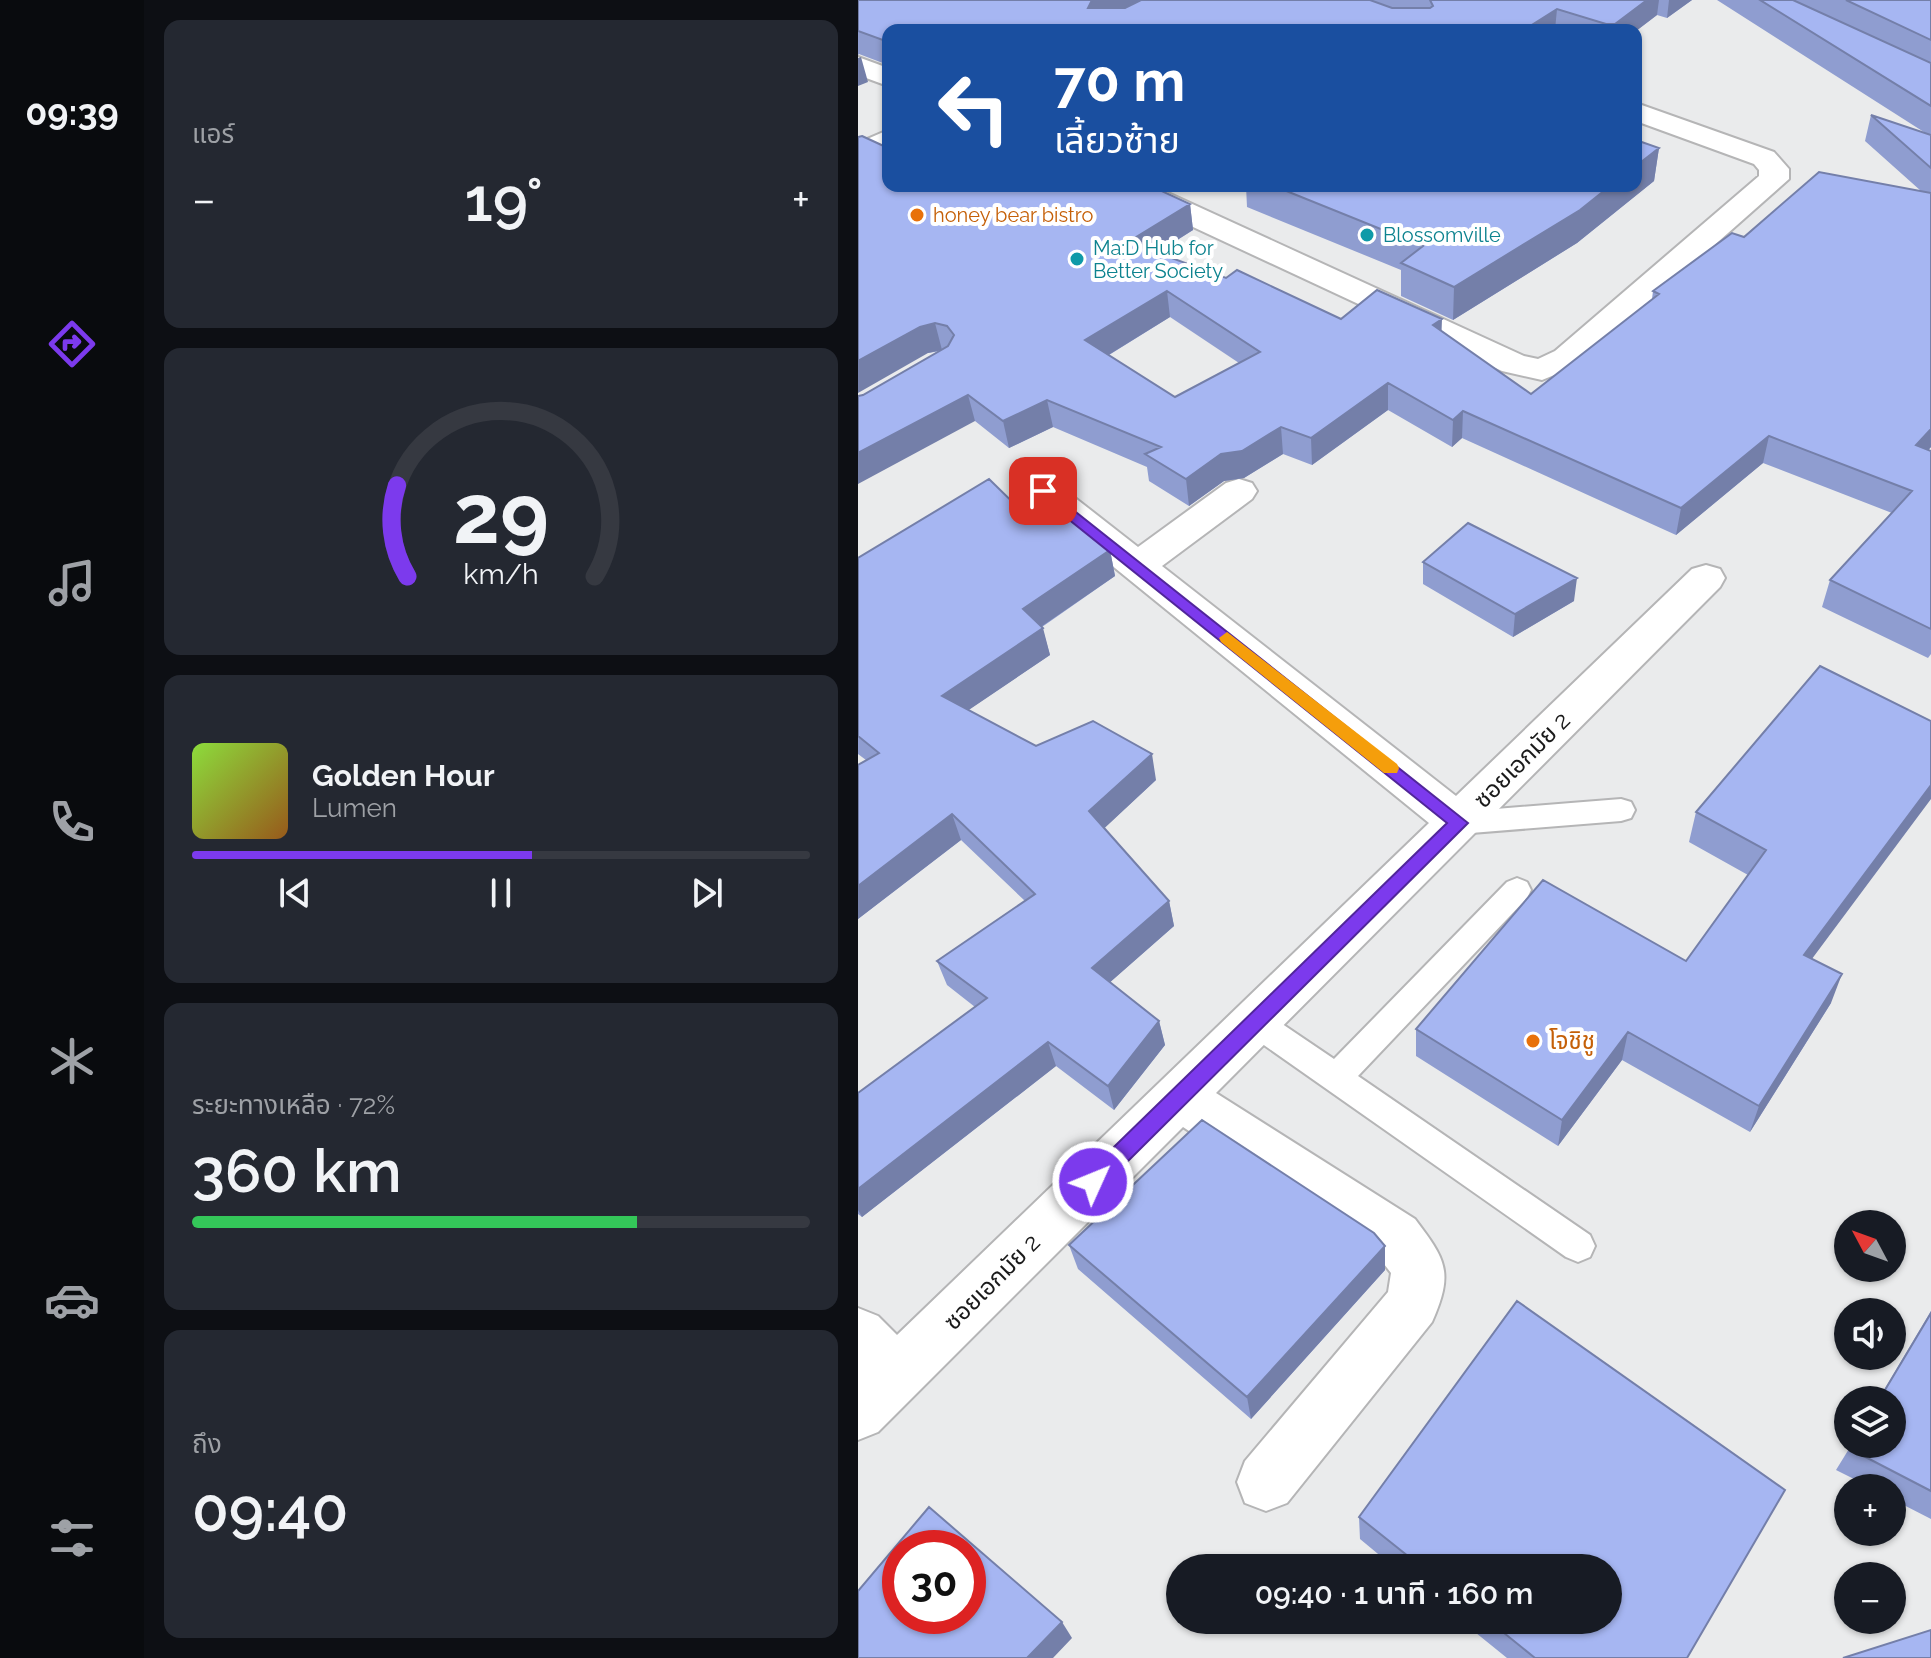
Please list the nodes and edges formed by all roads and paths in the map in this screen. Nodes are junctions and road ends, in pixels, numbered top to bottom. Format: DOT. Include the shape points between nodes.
graph roads {
  1 [pos="858,65"];
  2 [pos="882,75"];
  3 [pos="1642,113"];
  4 [pos="882,142"];
  5 [pos="858,154"];
  6 [pos="1142,192"];
  7 [pos="1043,491"];
  8 [pos="1239,491"];
  9 [pos="1137,566"];
  10 [pos="1706,578"];
  11 [pos="1621,810"];
  12 [pos="1459,823"];
  13 [pos="1517,890"];
  14 [pos="1255,1022"];
  15 [pos="1336,1078"];
  16 [pos="1179,1097"];
  17 [pos="1578,1246"];
  18 [pos="858,1335"];
  19 [pos="898,1374"];
  20 [pos="858,1412"];
  21 [pos="1266,1482"];
  1 -- 2 [label="street"];
  3 -- 6 [label="street" via="1764,158 1774,169 1774,179 1567,358 1542,370 1514,364"];
  4 -- 5 [label="street"];
  7 -- 9 [label="street"];
  8 -- 9 [label="street"];
  9 -- 12 [label="street"];
  10 -- 12 [label="street, ซอยเอกมัย 2"];
  11 -- 12 [label="lane"];
  12 -- 14 [label="street, ซอยเอกมัย 2"];
  13 -- 15 [label="lane"];
  14 -- 15 [label="lane"];
  14 -- 16 [label="street, ซอยเอกมัย 2"];
  15 -- 17 [label="lane"];
  16 -- 19 [label="street, ซอยเอกมัย 2"];
  16 -- 21 [label="street" via="1396,1237 1419,1267 1413,1303"];
  18 -- 19 [label="street"];
  19 -- 20 [label="street, ซอยเอกมัย 2"];
}
